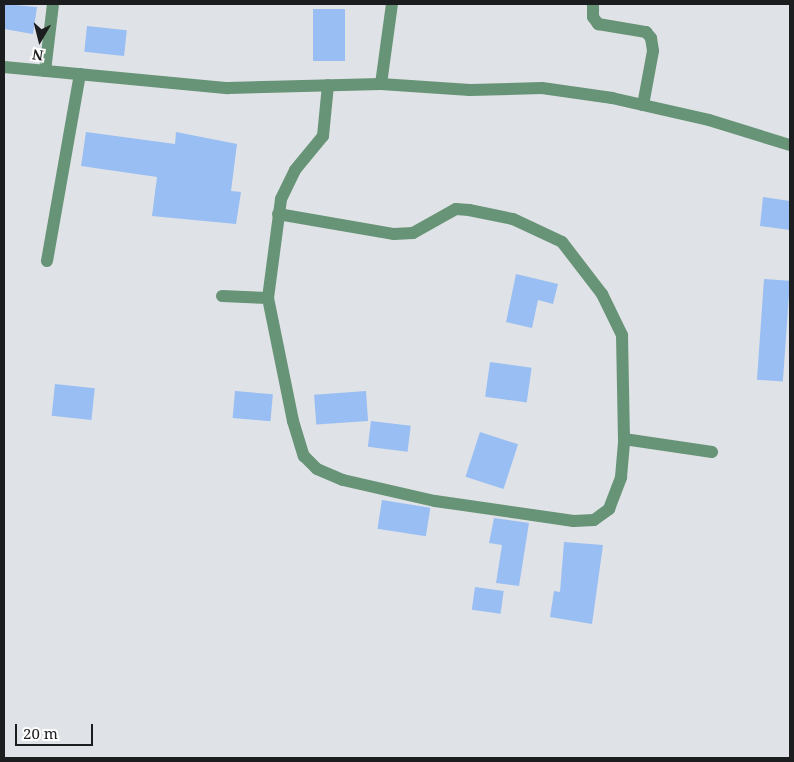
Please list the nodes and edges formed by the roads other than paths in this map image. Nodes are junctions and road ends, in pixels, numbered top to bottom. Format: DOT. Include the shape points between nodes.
graph roads {
  1 [pos="53,4"];
  2 [pos="392,4"];
  3 [pos="593,4"];
  4 [pos="4,67"];
  5 [pos="45,71"];
  6 [pos="80,74"];
  7 [pos="381,84"];
  8 [pos="328,85"];
  9 [pos="643,105"];
  10 [pos="790,144"];
  11 [pos="278,214"];
  12 [pos="47,260"];
  13 [pos="222,296"];
  14 [pos="268,298"];
  15 [pos="624,439"];
  16 [pos="712,452"];
  1 -- 5 [label="street"];
  2 -- 7 [label="street"];
  3 -- 9 [label="street" via="593,17 598,24 646,32 651,38 653,51"];
  4 -- 5 [label="street"];
  5 -- 6 [label="street"];
  6 -- 8 [label="street" via="228,88"];
  6 -- 12 [label="street"];
  7 -- 8 [label="street"];
  7 -- 9 [label="street" via="470,90 542,88"];
  8 -- 11 [label="street" via="323,136 284,188"];
  9 -- 10 [label="street"];
  11 -- 14 [label="street"];
  11 -- 15 [label="street" via="394,234 413,233 456,209 469,210 513,219 562,242 602,294 622,335"];
  13 -- 14 [label="street"];
  14 -- 15 [label="street" via="293,422 304,456 317,469 343,480 435,501 574,521 594,520 609,509 621,477"];
  15 -- 16 [label="street"];
}
